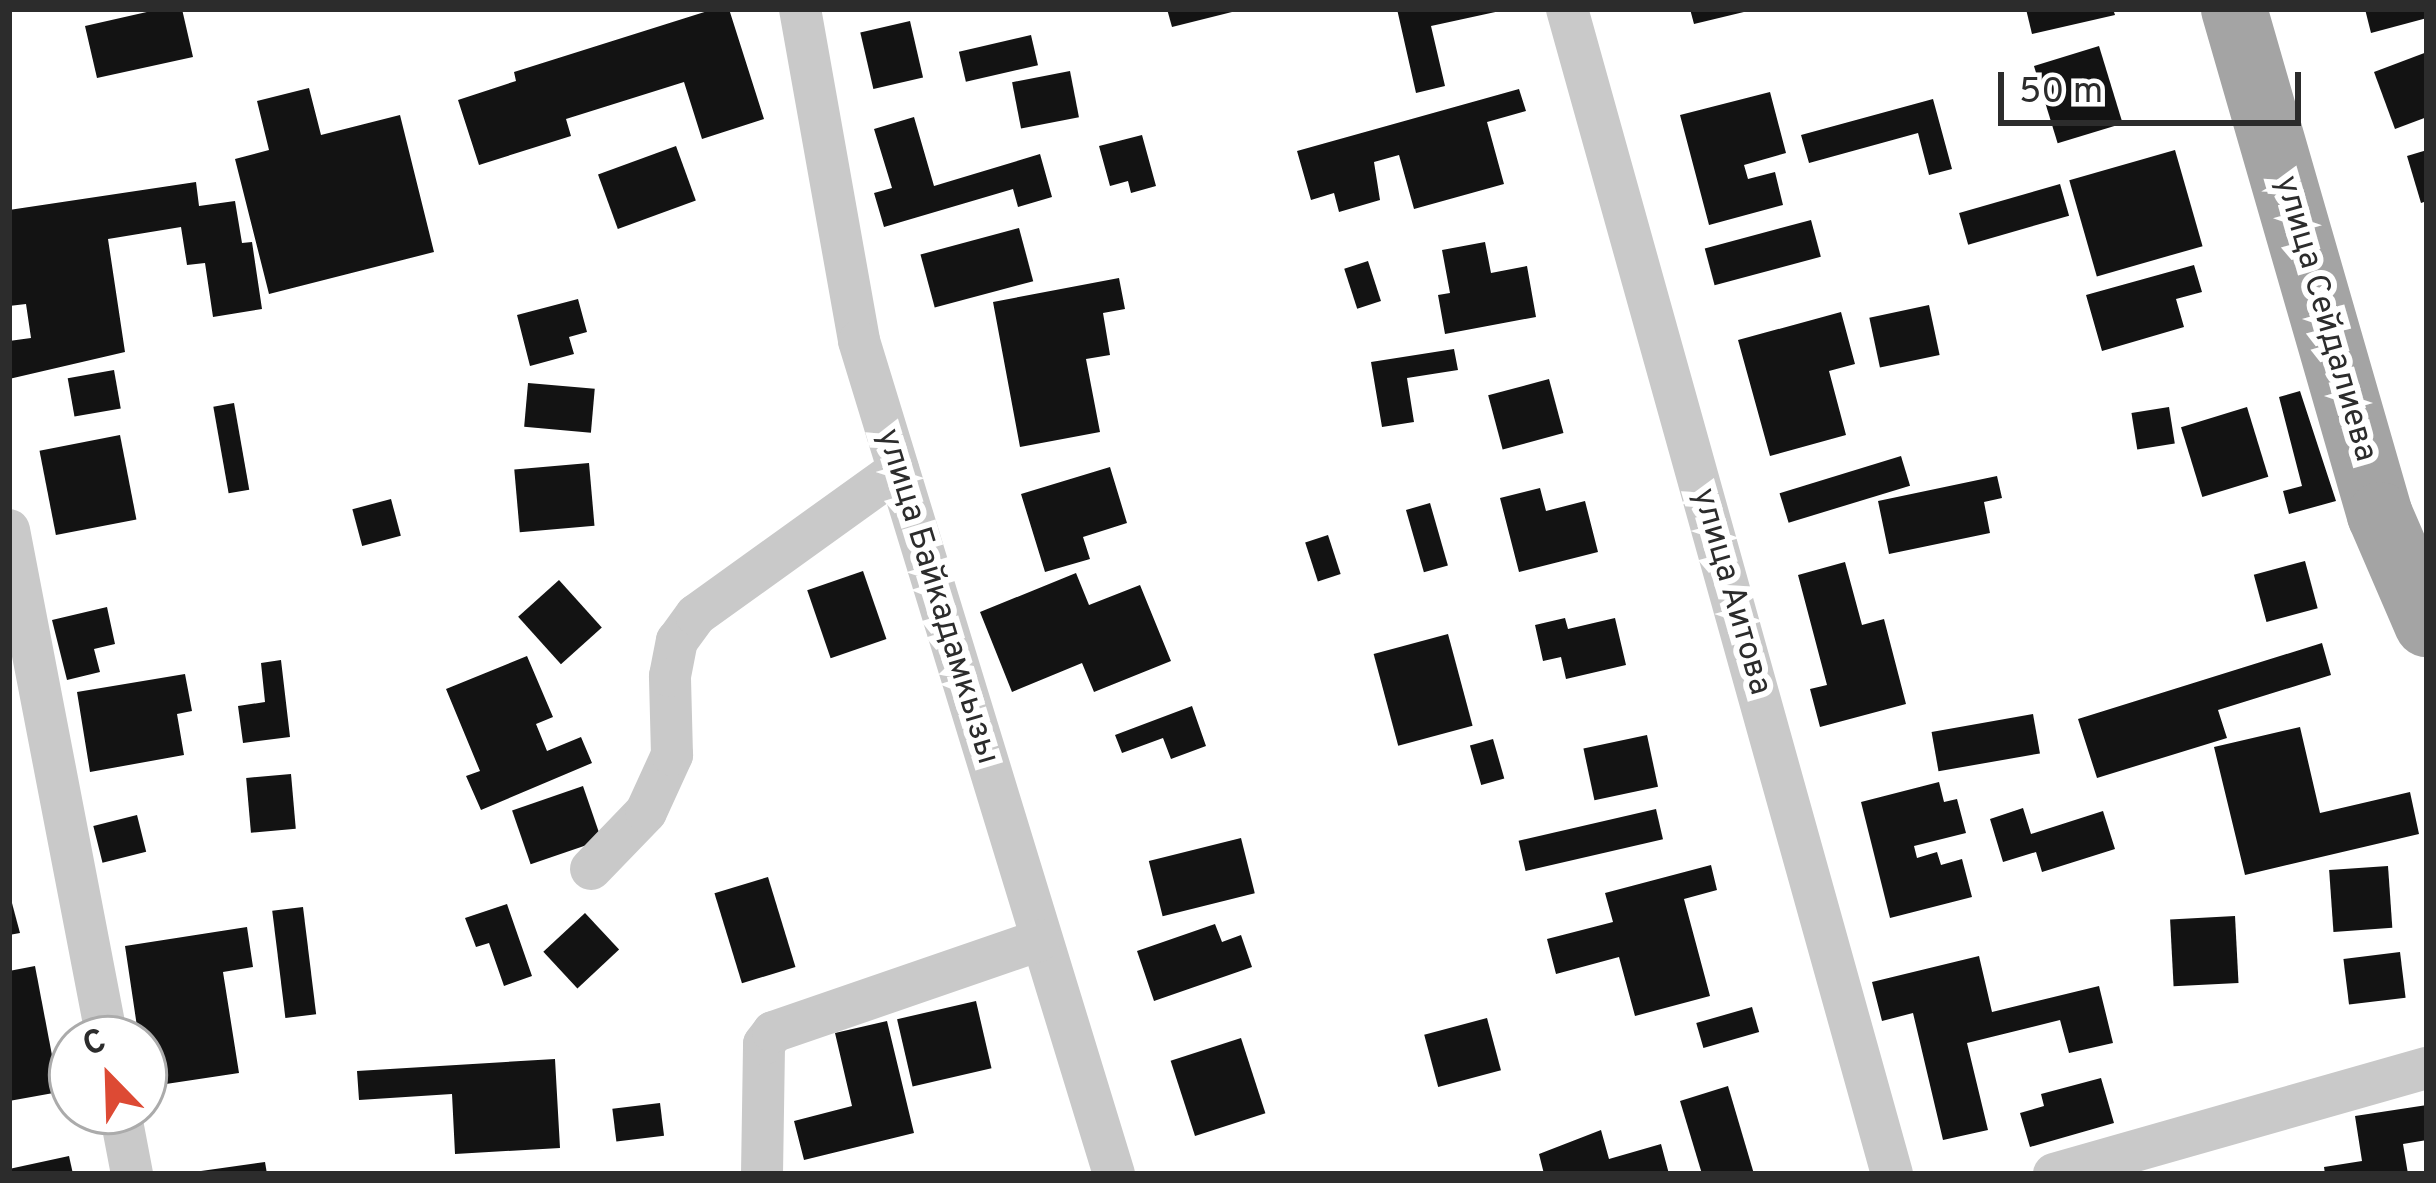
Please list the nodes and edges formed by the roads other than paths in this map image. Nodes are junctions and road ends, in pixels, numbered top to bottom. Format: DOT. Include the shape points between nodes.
graph roads {
  1 [pos="800,9"];
  2 [pos="1567,9"];
  3 [pos="2234,9"];
  4 [pos="898,470"];
  5 [pos="9,530"];
  6 [pos="2427,624"];
  7 [pos="591,869"];
  8 [pos="1040,940"];
  9 [pos="101,1015"];
  10 [pos="2427,1068"];
  11 [pos="125,1135"];
  12 [pos="132,1174"];
  13 [pos="762,1174"];
  14 [pos="1114,1174"];
  15 [pos="1892,1174"];
  16 [pos="2054,1174"];
  1 -- 4 [label="street, улица Байкадамкызы" via="859,341"];
  2 -- 15 [label="street, улица Аитова"];
  3 -- 6 [label="main road, улица Сейдалиева" via="2380,515"];
  4 -- 7 [label="street" via="696,614 677,641 670,676 672,755 646,812"];
  4 -- 8 [label="street, улица Байкадамкызы"];
  5 -- 9 [label="street"];
  8 -- 13 [label="street" via="773,1032 764,1044"];
  8 -- 14 [label="street, улица Байкадамкызы"];
  10 -- 16 [label="street"];
  11 -- 12 [label="street"];
}
